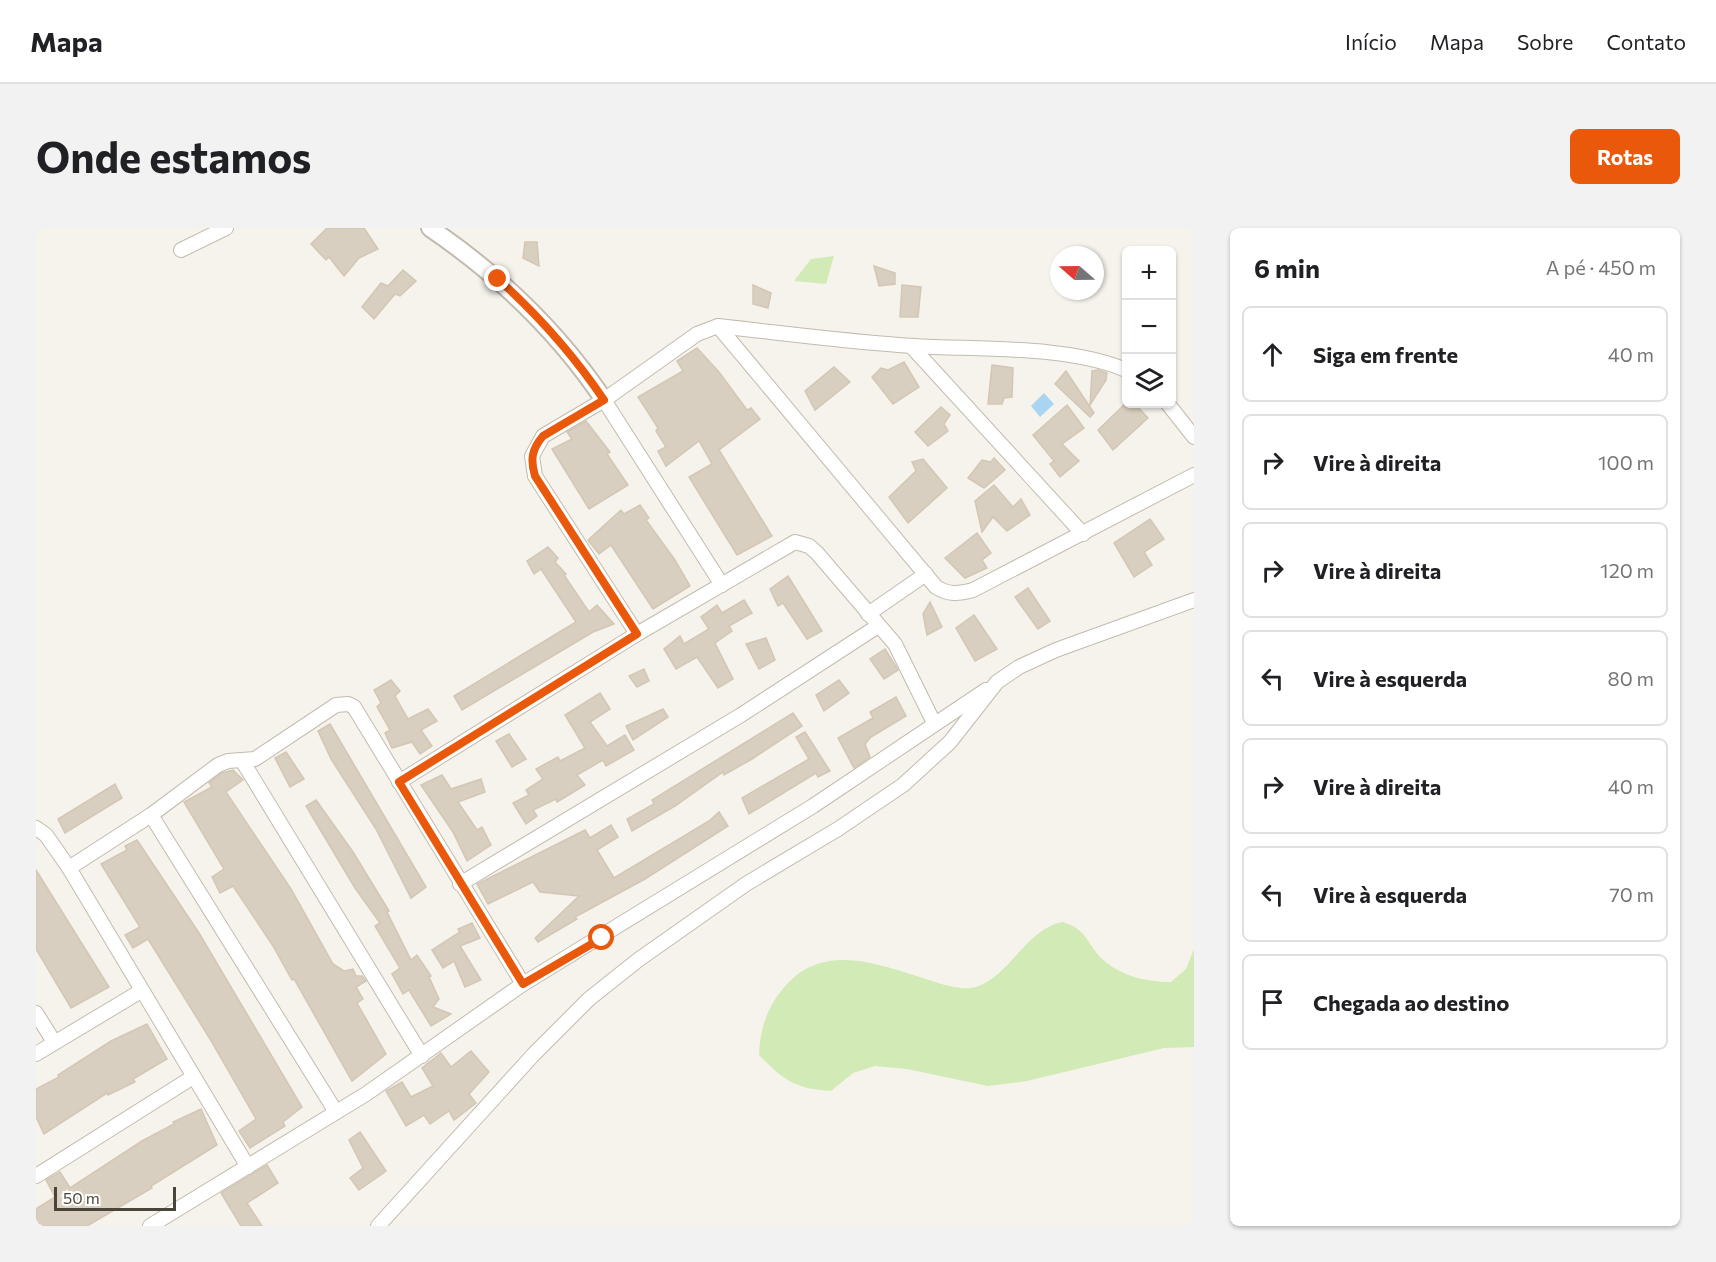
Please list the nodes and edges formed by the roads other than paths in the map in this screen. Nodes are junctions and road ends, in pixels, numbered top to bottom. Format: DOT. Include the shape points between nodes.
graph roads {
  1 [pos="226,228"];
  2 [pos="430,228"];
  3 [pos="181,250"];
  4 [pos="718,326"];
  5 [pos="910,346"];
  6 [pos="1122,368"];
  7 [pos="604,400"];
  8 [pos="1171,408"];
  9 [pos="1194,437"];
  10 [pos="1194,475"];
  11 [pos="1083,534"];
  12 [pos="926,574"];
  13 [pos="722,585"];
  14 [pos="1194,600"];
  15 [pos="868,614"];
  16 [pos="878,626"];
  17 [pos="637,634"];
  18 [pos="997,682"];
  19 [pos="934,723"];
  20 [pos="243,762"];
  21 [pos="399,782"];
  22 [pos="151,815"];
  23 [pos="36,828"];
  24 [pos="69,868"];
  25 [pos="460,884"];
  26 [pos="523,984"];
  27 [pos="141,992"];
  28 [pos="36,1013"];
  29 [pos="54,1042"];
  30 [pos="36,1054"];
  31 [pos="422,1056"];
  32 [pos="194,1077"];
  33 [pos="336,1112"];
  34 [pos="248,1167"];
  35 [pos="36,1176"];
  36 [pos="150,1226"];
  37 [pos="378,1226"];
  1 -- 3 [label="street"];
  2 -- 7 [label="street" via="537,314"];
  4 -- 5 [label="street"];
  4 -- 7 [label="street" via="697,334"];
  4 -- 12 [label="street"];
  5 -- 6 [label="street" via="1069,355 1107,361"];
  5 -- 11 [label="street"];
  7 -- 13 [label="street"];
  7 -- 17 [label="street" via="543,436 531,464"];
  8 -- 9 [label="street"];
  10 -- 11 [label="street"];
  11 -- 12 [label="street" via="959,594 946,593"];
  12 -- 15 [label="street"];
  13 -- 15 [label="street" via="788,545 803,543 817,553"];
  13 -- 17 [label="street"];
  14 -- 18 [label="street" via="1056,650"];
  15 -- 16 [label="street"];
  16 -- 19 [label="street" via="904,658"];
  16 -- 25 [label="street" via="741,715"];
  17 -- 21 [label="street"];
  18 -- 19 [label="street"];
  18 -- 37 [label="street" via="950,742 903,785 746,884 589,999"];
  19 -- 26 [label="street" via="813,806"];
  20 -- 21 [label="street" via="255,759 336,705 348,704"];
  20 -- 22 [label="street" via="218,765"];
  20 -- 31 [label="street"];
  21 -- 25 [label="street"];
  22 -- 24 [label="street"];
  22 -- 33 [label="street"];
  23 -- 24 [label="street" via="46,835"];
  24 -- 27 [label="street"];
  25 -- 26 [label="street"];
  26 -- 31 [label="street"];
  27 -- 29 [label="street"];
  27 -- 32 [label="street"];
  28 -- 29 [label="street"];
  29 -- 30 [label="street"];
  31 -- 33 [label="street"];
  32 -- 34 [label="street"];
  32 -- 35 [label="street"];
  33 -- 34 [label="street"];
  34 -- 36 [label="street"];
}
